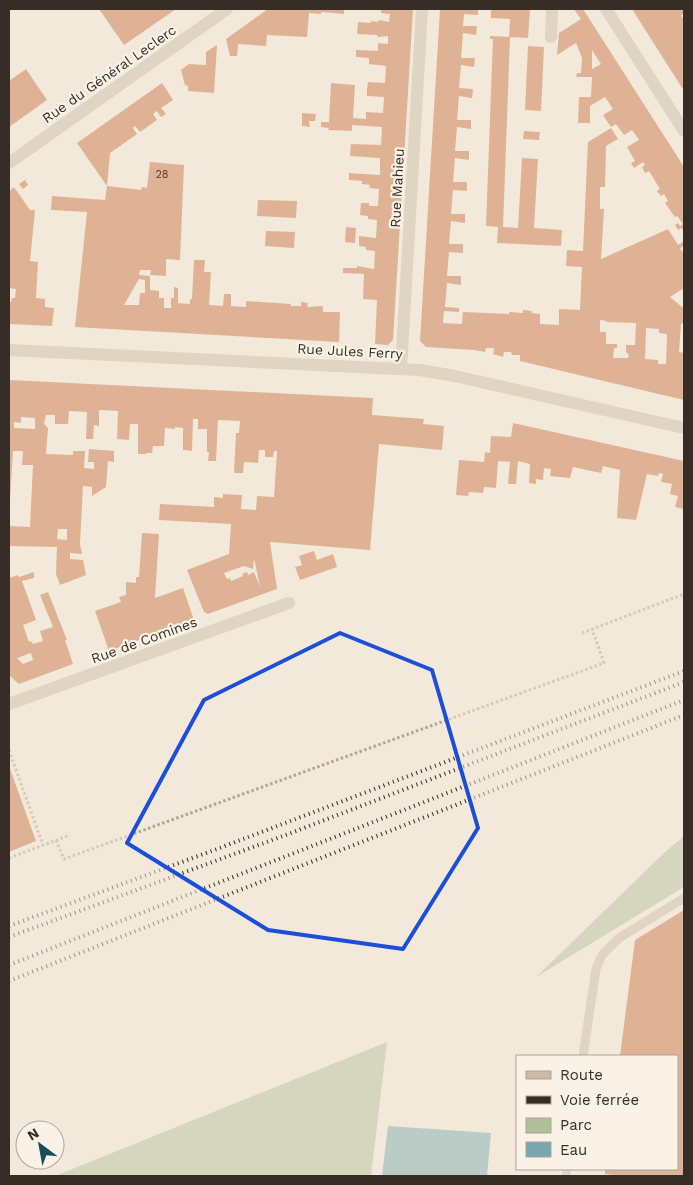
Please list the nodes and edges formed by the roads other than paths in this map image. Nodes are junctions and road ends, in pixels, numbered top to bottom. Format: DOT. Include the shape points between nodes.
graph roads {
  1 [pos="228,9"];
  2 [pos="422,9"];
  3 [pos="552,9"];
  4 [pos="606,9"];
  5 [pos="551,37"];
  6 [pos="684,131"];
  7 [pos="9,163"];
  8 [pos="9,350"];
  9 [pos="401,369"];
  10 [pos="684,428"];
  11 [pos="289,603"];
  12 [pos="9,704"];
  13 [pos="684,898"];
  14 [pos="584,1055"];
  1 -- 7 [label="street, Rue du Général Leclerc"];
  2 -- 9 [label="street, Rue Mahieu"];
  3 -- 5 [label="street"];
  4 -- 6 [label="street"];
  8 -- 9 [label="street, Rue Jules Ferry"];
  9 -- 10 [label="street, Rue Jules Ferry" via="455,376"];
  11 -- 12 [label="street, Rue de Comines"];
  13 -- 14 [label="lane" via="619,938 602,955 596,969"];
}
